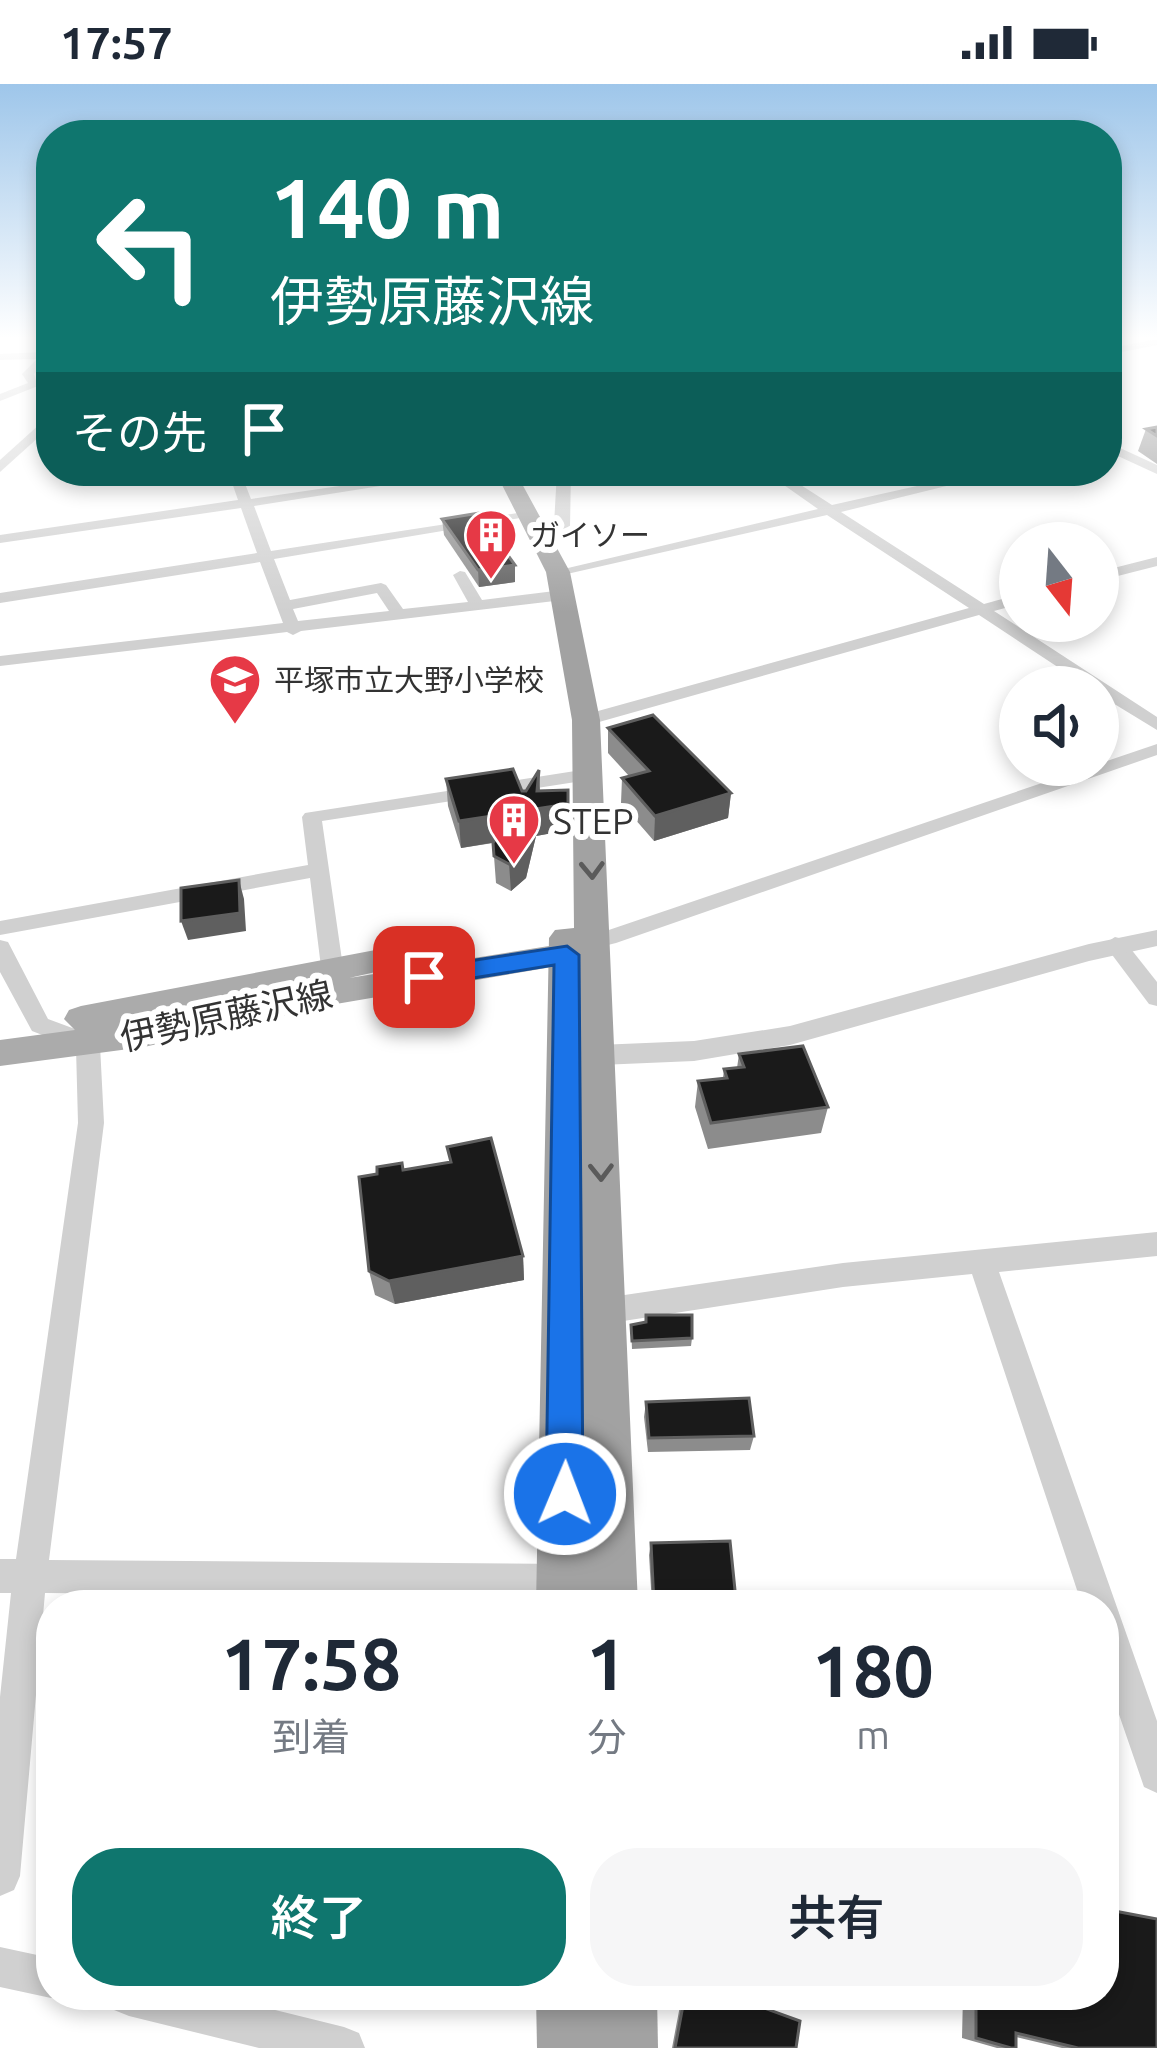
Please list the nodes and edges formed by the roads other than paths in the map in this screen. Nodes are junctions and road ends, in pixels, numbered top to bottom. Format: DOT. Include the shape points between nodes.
graph roads {
  1 [pos="36,438"];
  2 [pos="1141,439"];
  3 [pos="1122,443"];
  4 [pos="1122,454"];
  5 [pos="2,464"];
  6 [pos="1157,470"];
  7 [pos="240,486"];
  8 [pos="339,486"];
  9 [pos="501,486"];
  10 [pos="512,486"];
  11 [pos="563,486"];
  12 [pos="794,486"];
  13 [pos="934,486"];
  14 [pos="247,503"];
  15 [pos="830,509"];
  16 [pos="529,523"];
  17 [pos="0,538"];
  18 [pos="266,555"];
  19 [pos="1157,561"];
  20 [pos="1119,571"];
  21 [pos="460,575"];
  22 [pos="555,588"];
  23 [pos="0,598"];
  24 [pos="999,604"];
  25 [pos="284,606"];
  26 [pos="478,606"];
  27 [pos="980,610"];
  28 [pos="400,616"];
  29 [pos="292,630"];
  30 [pos="0,661"];
  31 [pos="586,720"];
  32 [pos="1157,725"];
  33 [pos="1157,749"];
  34 [pos="576,777"];
  35 [pos="317,870"];
  36 [pos="0,928"];
  37 [pos="1157,938"];
  38 [pos="586,943"];
  39 [pos="1115,944"];
  40 [pos="0,947"];
  41 [pos="332,968"];
  42 [pos="1157,998"];
  43 [pos="40,1025"];
  44 [pos="0,1030"];
  45 [pos="87,1030"];
  46 [pos="0,1053"];
  47 [pos="578,1054"];
  48 [pos="1157,1244"];
  49 [pos="981,1261"];
  50 [pos="604,1311"];
  51 [pos="15,1576"];
  52 [pos="485,1590"];
  53 [pos="586,1590"];
  54 [pos="586,1590"];
  55 [pos="1094,1590"];
  56 [pos="1119,1663"];
  57 [pos="1157,1774"];
  58 [pos="0,1876"];
  59 [pos="0,1966"];
  60 [pos="36,1974"];
  61 [pos="190,2010"];
  62 [pos="570,2010"];
  63 [pos="623,2010"];
  64 [pos="344,2048"];
  65 [pos="571,2048"];
  66 [pos="624,2048"];
  1 -- 5 [label="street"];
  2 -- 3 [label="street"];
  4 -- 6 [label="street"];
  7 -- 14 [label="street"];
  8 -- 14 [label="street"];
  9 -- 16 [label="highway"];
  10 -- 16 [label="highway"];
  11 -- 16 [label="street" via="562,526"];
  12 -- 15 [label="street"];
  13 -- 15 [label="street"];
  14 -- 17 [label="street"];
  14 -- 18 [label="street"];
  15 -- 22 [label="street"];
  15 -- 27 [label="street"];
  16 -- 18 [label="street"];
  16 -- 22 [label="highway"];
  18 -- 23 [label="street"];
  18 -- 25 [label="street"];
  19 -- 20 [label="street"];
  21 -- 26 [label="street"];
  22 -- 26 [label="street"];
  22 -- 31 [label="highway"];
  22 -- 34 [label="highway" via="558,680"];
  24 -- 27 [label="street"];
  25 -- 28 [label="street" via="381,588"];
  25 -- 29 [label="street"];
  26 -- 28 [label="street"];
  27 -- 31 [label="street"];
  27 -- 32 [label="street"];
  28 -- 29 [label="street"];
  29 -- 30 [label="street"];
  31 -- 34 [label="highway"];
  33 -- 38 [label="street"];
  34 -- 35 [label="street" via="312,817"];
  34 -- 38 [label="highway"];
  35 -- 36 [label="street"];
  35 -- 41 [label="street"];
  37 -- 39 [label="street"];
  38 -- 41 [label="main road, 伊勢原藤沢線"];
  38 -- 45 [label="main road, 伊勢原藤沢線"];
  38 -- 47 [label="highway"];
  39 -- 42 [label="street"];
  39 -- 47 [label="street" via="800,1033 702,1053"];
  40 -- 43 [label="street"];
  41 -- 45 [label="main road, 伊勢原藤沢線"];
  43 -- 44 [label="main road, 伊勢原藤沢線"];
  43 -- 45 [label="main road, 伊勢原藤沢線"];
  45 -- 46 [label="main road, 伊勢原藤沢線"];
  45 -- 51 [label="street" via="91,1123"];
  47 -- 50 [label="highway, one-way"];
  47 -- 53 [label="highway"];
  48 -- 49 [label="street"];
  49 -- 50 [label="street"];
  49 -- 55 [label="street"];
  50 -- 54 [label="highway"];
  51 -- 52 [label="street"];
  51 -- 58 [label="street"];
  56 -- 57 [label="street"];
  59 -- 60 [label="street"];
  61 -- 64 [label="street"];
  62 -- 65 [label="highway"];
  63 -- 66 [label="highway"];
}
